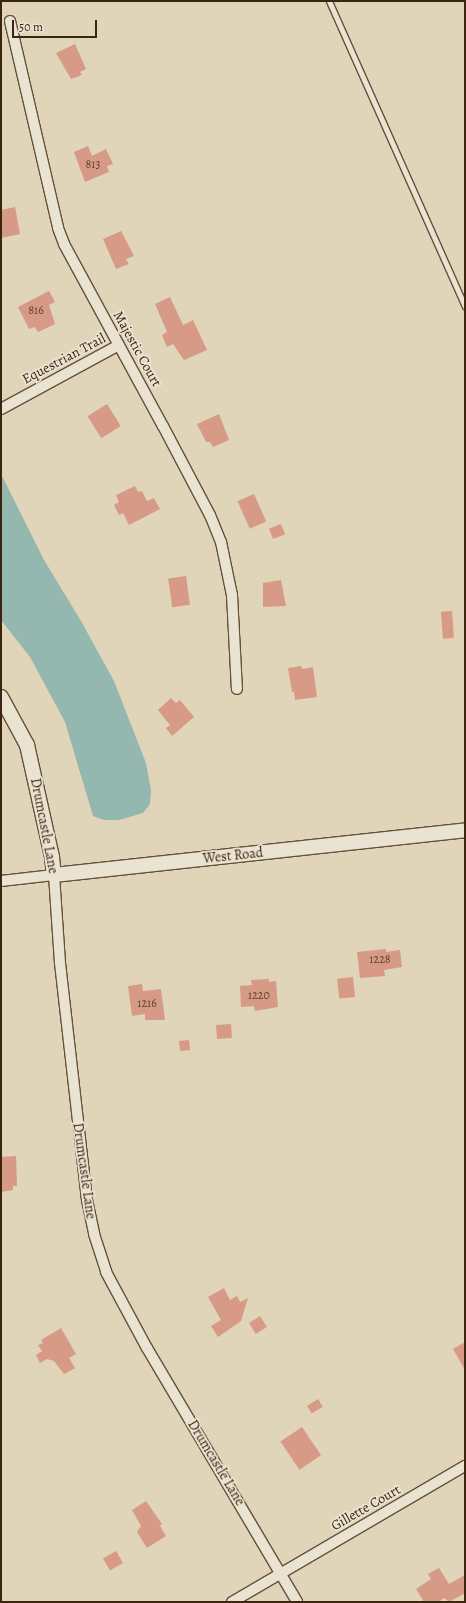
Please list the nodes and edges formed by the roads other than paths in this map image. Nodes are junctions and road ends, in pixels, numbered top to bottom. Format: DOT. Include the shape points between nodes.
graph roads {
  1 [pos="328,1"];
  2 [pos="10,21"];
  3 [pos="465,306"];
  4 [pos="119,345"];
  5 [pos="1,409"];
  6 [pos="237,689"];
  7 [pos="1,697"];
  8 [pos="465,830"];
  9 [pos="54,875"];
  10 [pos="1,881"];
  11 [pos="465,1466"];
  12 [pos="281,1574"];
  13 [pos="232,1602"];
  14 [pos="297,1602"];
  1 -- 3 [label="lane"];
  2 -- 4 [label="street, Majestic Court" via="58,228 73,263"];
  4 -- 5 [label="street, Equestrian Trail"];
  4 -- 6 [label="street, Majestic Court" via="210,515 221,542 232,595"];
  7 -- 9 [label="street, Drumcastle Lane" via="27,745"];
  8 -- 9 [label="street, West Road"];
  9 -- 10 [label="street, West Road"];
  9 -- 12 [label="street, Drumcastle Lane" via="78,1124 88,1209 96,1242 118,1297"];
  11 -- 12 [label="street, Gillette Court"];
  12 -- 13 [label="street, Gillette Court"];
  12 -- 14 [label="street, Drumcastle Lane"];
}
